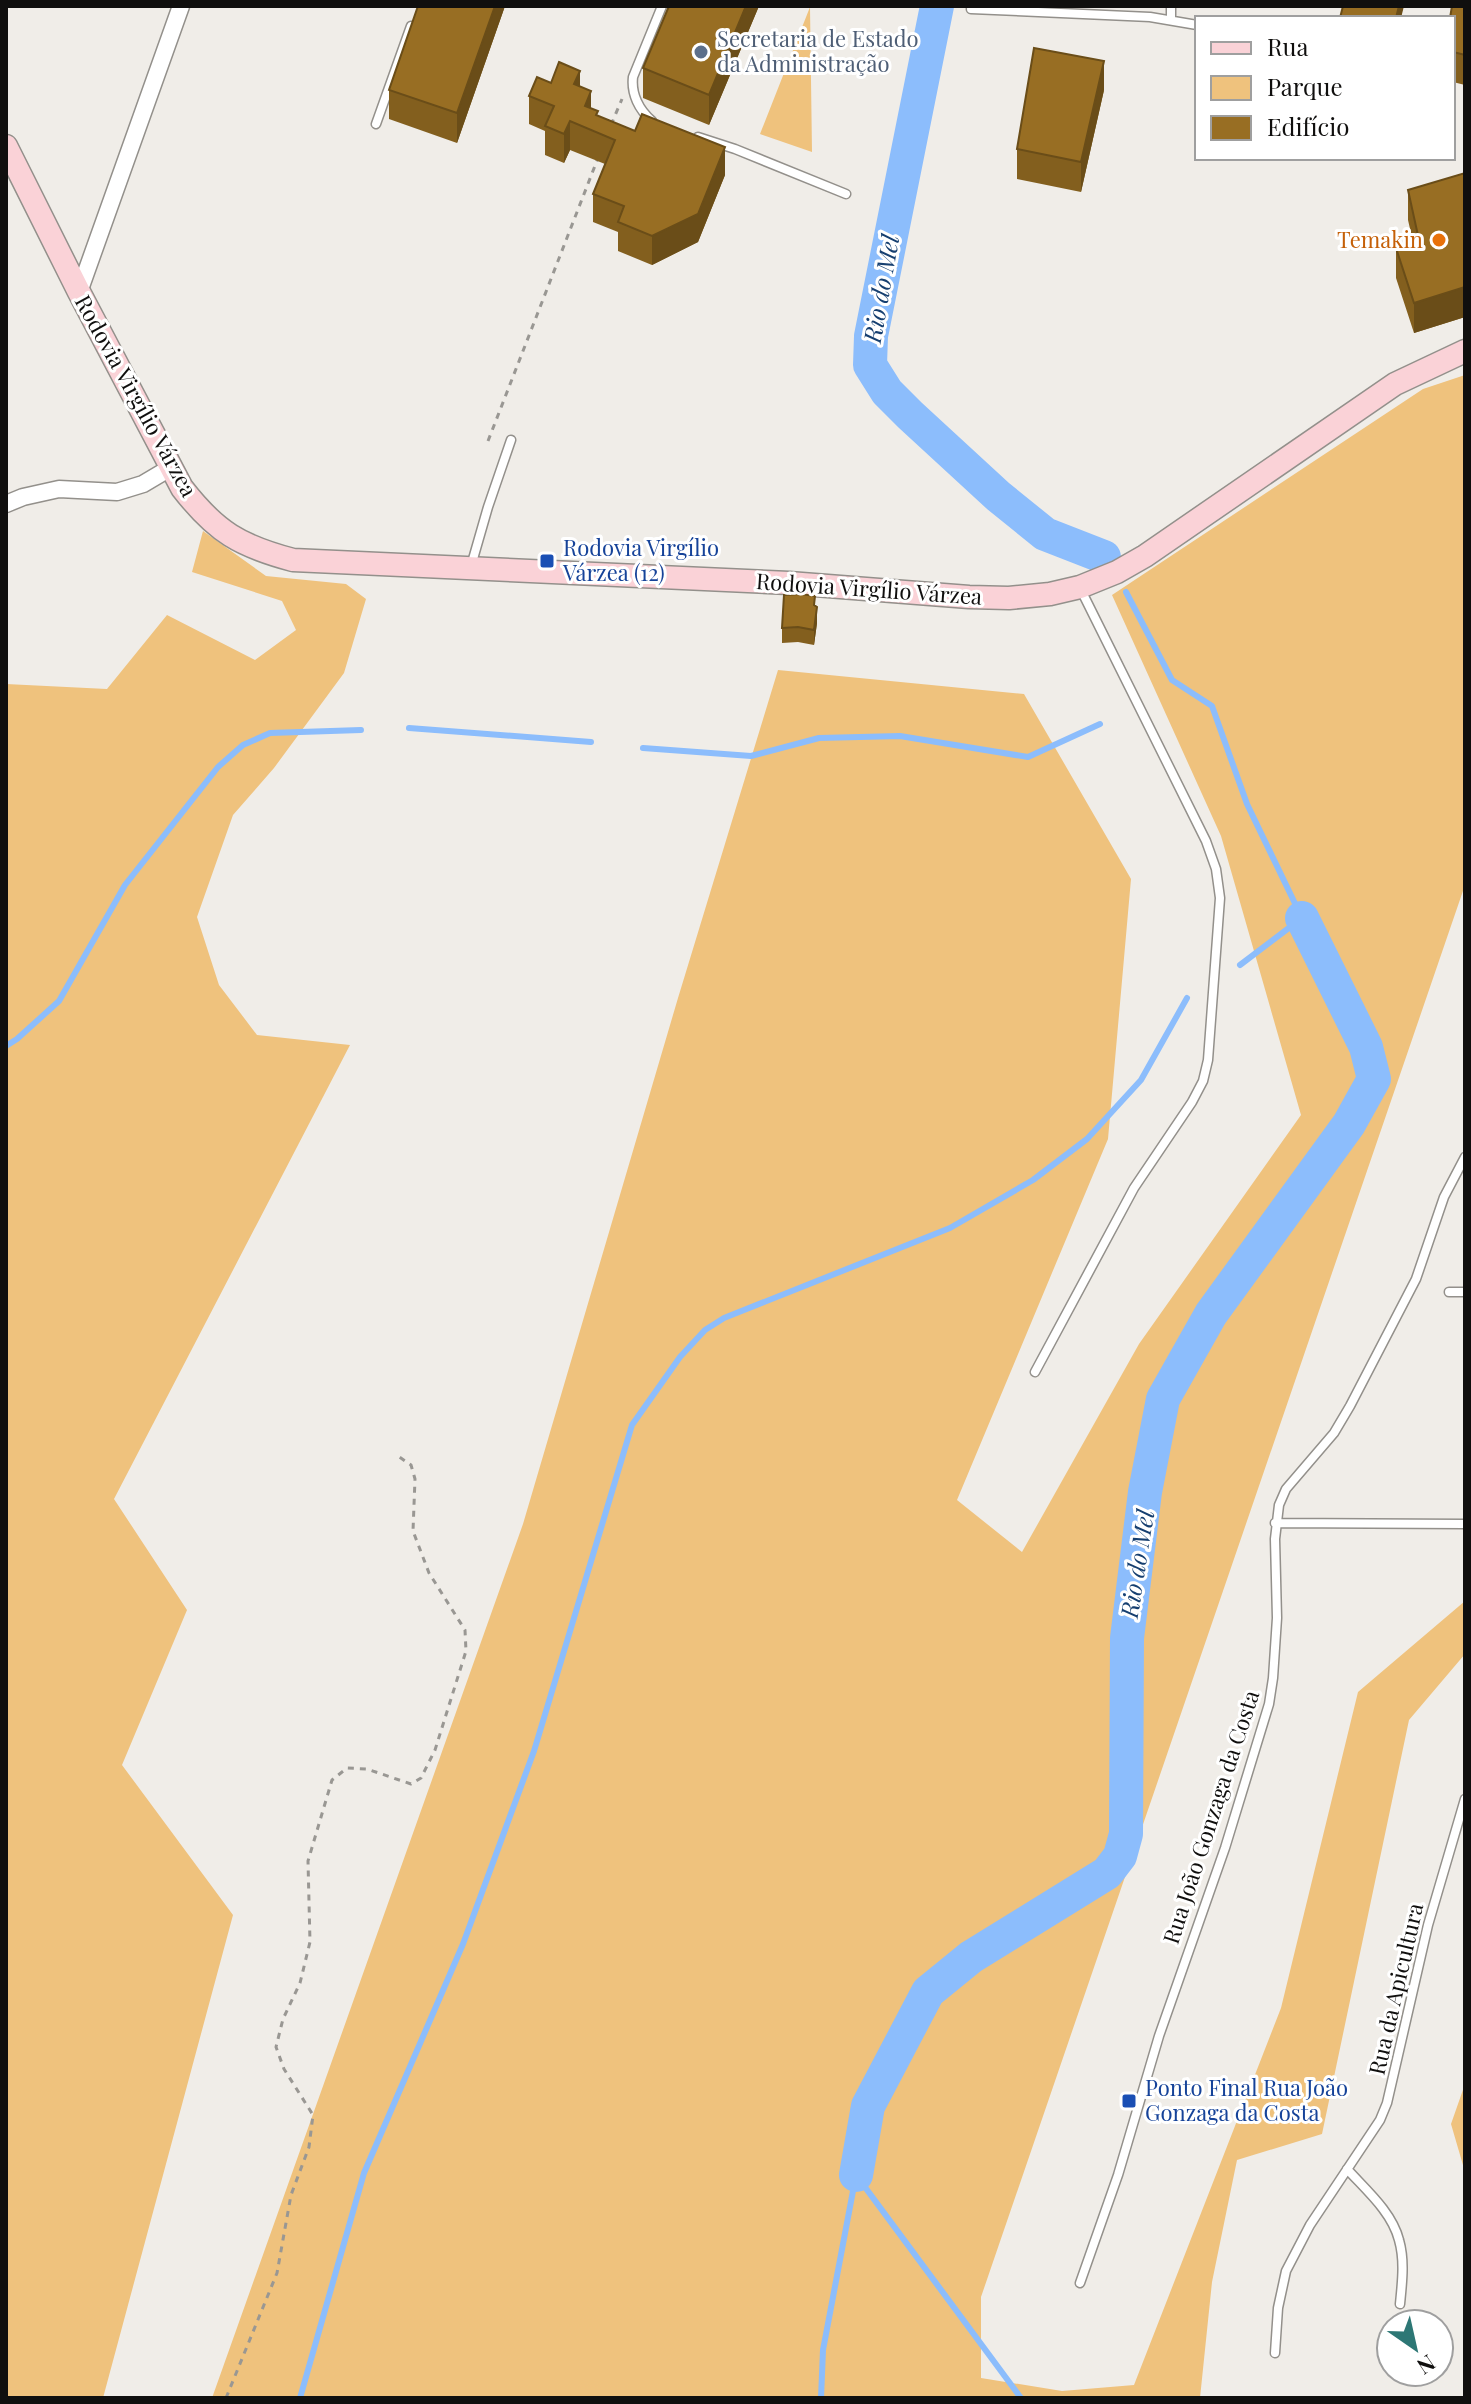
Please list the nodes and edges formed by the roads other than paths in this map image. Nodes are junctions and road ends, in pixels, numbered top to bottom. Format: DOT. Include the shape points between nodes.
graph roads {
  1 [pos="181,6"];
  2 [pos="662,6"];
  3 [pos="1150,6"];
  4 [pos="1171,6"];
  5 [pos="971,9"];
  6 [pos="1150,17"];
  7 [pos="1171,20"];
  8 [pos="1195,25"];
  9 [pos="411,26"];
  10 [pos="655,123"];
  11 [pos="376,124"];
  12 [pos="695,136"];
  13 [pos="6,146"];
  14 [pos="13,177"];
  15 [pos="846,194"];
  16 [pos="79,292"];
  17 [pos="1465,351"];
  18 [pos="511,440"];
  19 [pos="170,468"];
  20 [pos="6,504"];
  21 [pos="470,569"];
  22 [pos="1080,587"];
  23 [pos="1465,1157"];
  24 [pos="1449,1292"];
  25 [pos="1465,1292"];
  26 [pos="1035,1372"];
  27 [pos="1275,1523"];
  28 [pos="1465,1524"];
  29 [pos="1465,1799"];
  30 [pos="1347,2169"];
  31 [pos="1080,2283"];
  32 [pos="1400,2304"];
  33 [pos="1275,2353"];
  1 -- 16 [label="street"];
  2 -- 10 [label="lane" via="632,87"];
  3 -- 6 [label="lane"];
  4 -- 7 [label="lane"];
  5 -- 6 [label="lane"];
  6 -- 7 [label="lane"];
  7 -- 8 [label="lane"];
  9 -- 11 [label="lane"];
  12 -- 15 [label="lane"];
  13 -- 14 [label="main road, Rodovia Virgílio Várzea"];
  14 -- 16 [label="main road, Rodovia Virgílio Várzea"];
  16 -- 19 [label="main road, Rodovia Virgílio Várzea"];
  17 -- 22 [label="main road, Rodovia Virgílio Várzea" via="1395,384 1145,556"];
  18 -- 21 [label="lane"];
  19 -- 20 [label="street" via="117,492 59,489"];
  19 -- 21 [label="main road, Rodovia Virgílio Várzea" via="220,530 270,554 293,560"];
  21 -- 22 [label="main road, Rodovia Virgílio Várzea" via="789,583 982,598"];
  22 -- 26 [label="lane" via="1206,841 1220,898 1203,1081 1134,1188"];
  23 -- 27 [label="lane, Rua João Gonzaga da Costa" via="1444,1197 1408,1296 1343,1419 1286,1489"];
  24 -- 25 [label="lane"];
  27 -- 28 [label="lane"];
  27 -- 31 [label="lane, Rua João Gonzaga da Costa" via="1277,1618 1269,1704"];
  29 -- 30 [label="lane, Rua da Apicultura" via="1428,1925 1387,2103"];
  30 -- 32 [label="lane" via="1391,2221 1400,2241"];
  30 -- 33 [label="lane, Rua da Apicultura" via="1286,2271"];
}
